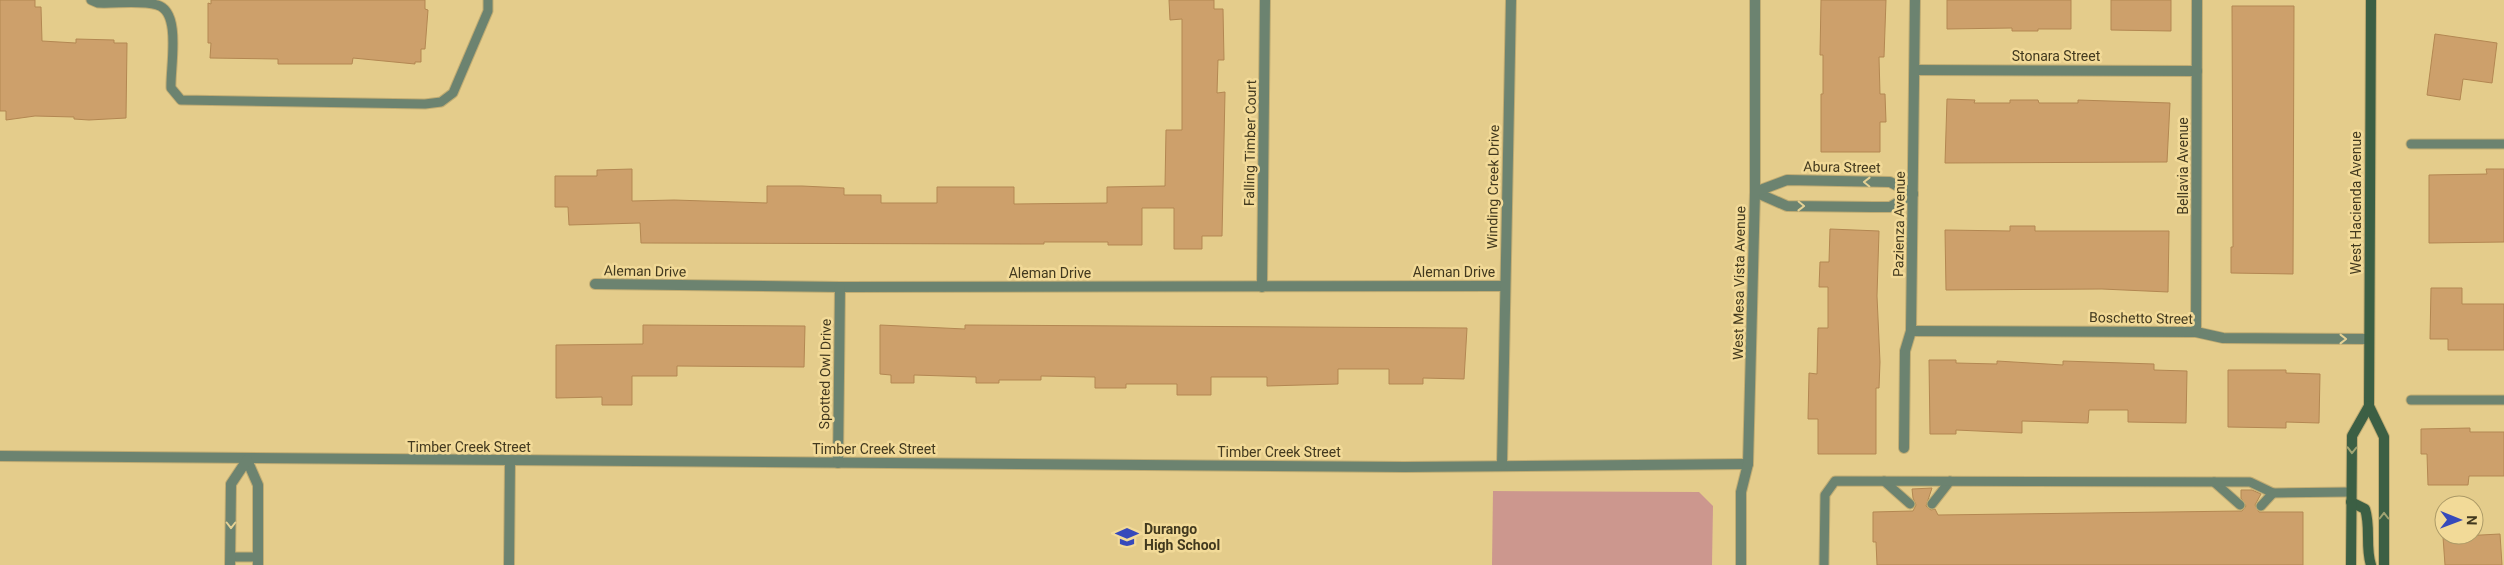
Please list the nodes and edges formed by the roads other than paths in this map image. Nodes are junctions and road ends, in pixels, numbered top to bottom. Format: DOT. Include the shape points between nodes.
graph roads {
  1 [pos="91,0"];
  2 [pos="488,0"];
  3 [pos="1265,0"];
  4 [pos="1511,0"];
  5 [pos="1755,0"];
  6 [pos="1915,0"];
  7 [pos="2197,0"];
  8 [pos="2371,0"];
  9 [pos="1915,70"];
  10 [pos="2197,71"];
  11 [pos="2412,144"];
  12 [pos="2504,144"];
  13 [pos="1755,192"];
  14 [pos="1913,194"];
  15 [pos="595,284"];
  16 [pos="1504,286"];
  17 [pos="840,287"];
  18 [pos="1262,287"];
  19 [pos="1911,330"];
  20 [pos="2196,332"];
  21 [pos="2369,339"];
  22 [pos="2412,400"];
  23 [pos="2504,400"];
  24 [pos="2369,406"];
  25 [pos="1904,448"];
  26 [pos="0,456"];
  27 [pos="247,460"];
  28 [pos="510,461"];
  29 [pos="838,463"];
  30 [pos="1748,464"];
  31 [pos="1502,465"];
  32 [pos="1884,481"];
  33 [pos="1950,481"];
  34 [pos="2214,482"];
  35 [pos="2274,493"];
  36 [pos="2351,497"];
  37 [pos="1910,504"];
  38 [pos="1932,504"];
  39 [pos="2240,505"];
  40 [pos="2260,506"];
  41 [pos="230,561"];
  42 [pos="258,561"];
  43 [pos="509,565"];
  44 [pos="1741,565"];
  45 [pos="1824,565"];
  46 [pos="2351,565"];
  47 [pos="2371,565"];
  48 [pos="2384,565"];
  1 -- 2 [label="lane" via="98,3 156,4 168,12 172,25 171,88 182,100 425,104 442,102 453,93 488,11"];
  3 -- 18 [label="street, Falling Timber Court"];
  4 -- 16 [label="street, Winding Creek Drive"];
  5 -- 13 [label="street, West Mesa Vista Avenue"];
  6 -- 9 [label="street, Pazienza Avenue"];
  7 -- 10 [label="street, Bellavia Avenue"];
  8 -- 21 [label="main road, West Hacienda Avenue"];
  9 -- 10 [label="street, Stonara Street"];
  9 -- 14 [label="street, Pazienza Avenue"];
  10 -- 20 [label="street, Bellavia Avenue"];
  11 -- 12 [label="lane"];
  14 -- 13 [label="street, Abura Street, one-way" via="1890,182 1787,180"];
  13 -- 14 [label="street, one-way" via="1787,206 1873,208 1890,208"];
  13 -- 30 [label="street, West Mesa Vista Avenue"];
  14 -- 19 [label="street, Pazienza Avenue"];
  15 -- 17 [label="street, Aleman Drive"];
  16 -- 18 [label="street, Aleman Drive"];
  16 -- 31 [label="street, Winding Creek Drive"];
  17 -- 18 [label="street, Aleman Drive"];
  17 -- 29 [label="street, Spotted Owl Drive"];
  19 -- 20 [label="street, Boschetto Street"];
  19 -- 25 [label="street, Pazienza Avenue" via="1904,351"];
  20 -- 21 [label="street, Boschetto Street, one-way" via="2223,338"];
  21 -- 24 [label="main road, West Hacienda Avenue"];
  22 -- 23 [label="lane"];
  24 -- 36 [label="main road, West Hacienda Avenue, one-way" via="2352,436"];
  48 -- 24 [label="main road, West Hacienda Avenue, one-way" via="2384,437"];
  26 -- 27 [label="street, Timber Creek Street"];
  27 -- 28 [label="street, Timber Creek Street"];
  27 -- 41 [label="street, one-way" via="231,484"];
  27 -- 42 [label="street" via="258,485"];
  28 -- 29 [label="street, Timber Creek Street"];
  28 -- 43 [label="street"];
  29 -- 31 [label="street, Timber Creek Street"];
  30 -- 31 [label="street, Timber Creek Street"];
  30 -- 44 [label="street, West Mesa Vista Avenue" via="1741,492"];
  32 -- 33 [label="lane"];
  32 -- 37 [label="lane"];
  32 -- 45 [label="lane" via="1835,481 1825,495"];
  33 -- 34 [label="lane"];
  33 -- 38 [label="lane"];
  34 -- 35 [label="lane" via="2250,482"];
  34 -- 39 [label="lane"];
  35 -- 36 [label="lane"];
  35 -- 40 [label="lane"];
  36 -- 46 [label="main road, West Hacienda Avenue"];
  36 -- 47 [label="main road" via="2365,509 2368,518"];
  41 -- 42 [label="lane"];
}
